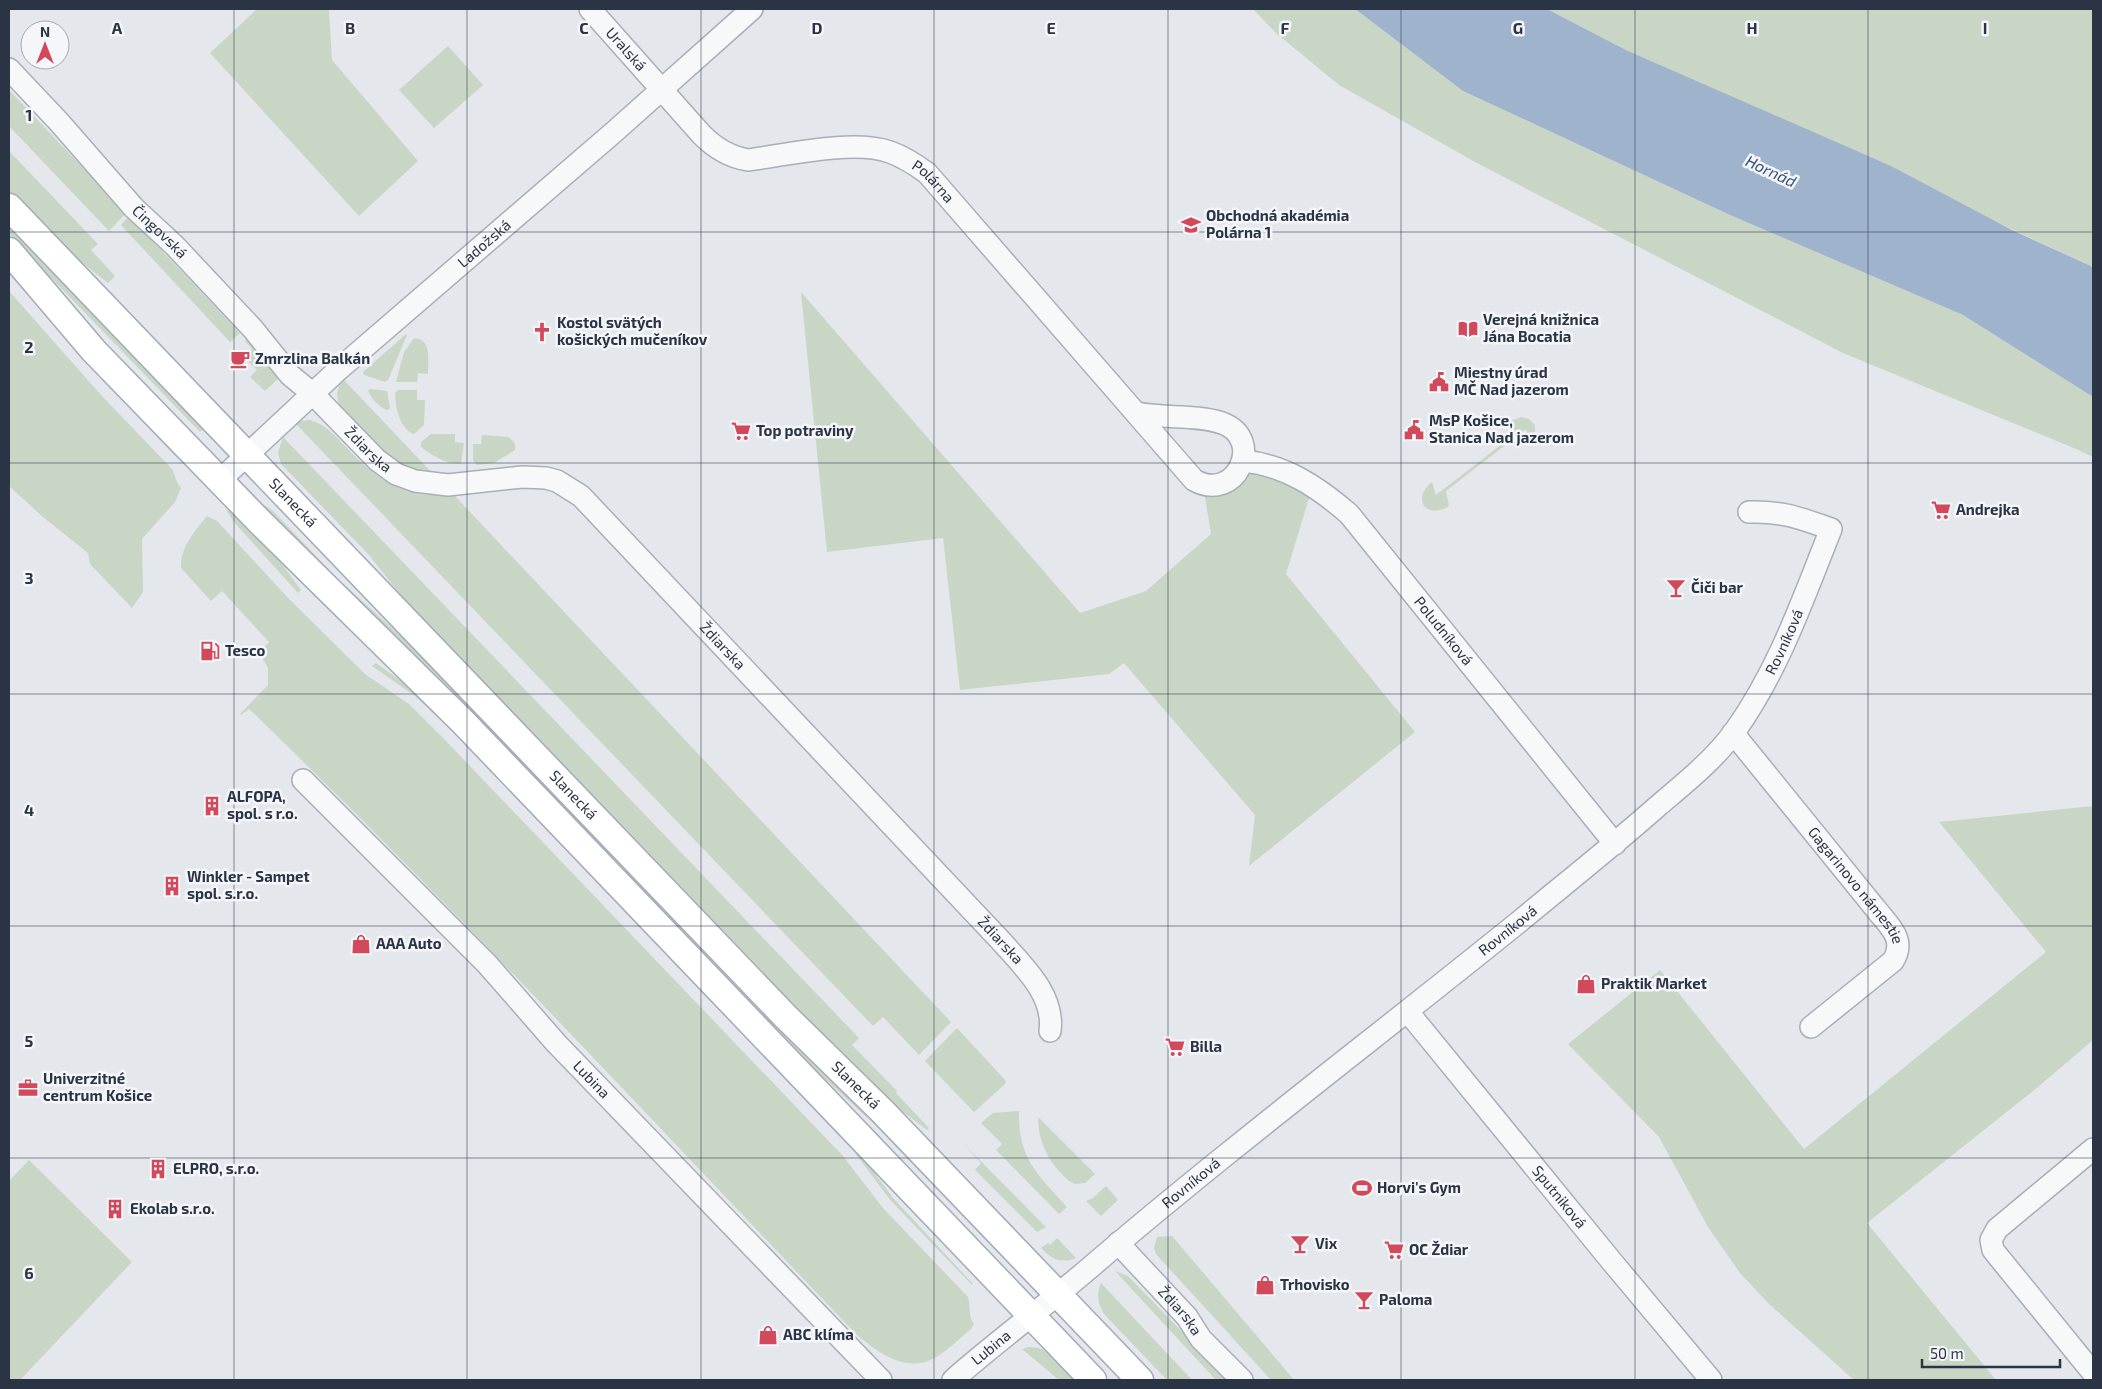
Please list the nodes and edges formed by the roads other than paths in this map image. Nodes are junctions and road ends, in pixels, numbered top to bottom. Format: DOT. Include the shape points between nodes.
graph roads {
  1 [pos="590,9"];
  2 [pos="752,9"];
  3 [pos="9,69"];
  4 [pos="662,89"];
  5 [pos="9,208"];
  6 [pos="9,251"];
  7 [pos="313,394"];
  8 [pos="1137,413"];
  9 [pos="246,455"];
  10 [pos="1243,461"];
  11 [pos="219,481"];
  12 [pos="1749,512"];
  13 [pos="1733,733"];
  14 [pos="303,780"];
  15 [pos="1615,844"];
  16 [pos="1408,1012"];
  17 [pos="1812,1027"];
  18 [pos="1050,1031"];
  19 [pos="2093,1150"];
  20 [pos="1118,1243"];
  21 [pos="1058,1293"];
  22 [pos="1030,1315"];
  23 [pos="2093,1373"];
  24 [pos="881,1380"];
  25 [pos="953,1380"];
  26 [pos="1093,1380"];
  27 [pos="1140,1380"];
  28 [pos="1242,1380"];
  29 [pos="1711,1380"];
  1 -- 4 [label="street, Uralská"];
  2 -- 4 [label="street, Ladožská"];
  3 -- 7 [label="street, Čingovská" via="134,208 174,245 290,374"];
  4 -- 7 [label="street, Ladožská"];
  4 -- 8 [label="street, Polárna" via="713,146 738,158 748,160 865,147 890,152 912,162 927,174"];
  5 -- 9 [label="main road, Slanecká"];
  6 -- 11 [label="main road, Slanecká" via="94,351"];
  7 -- 9 [label="street, Ladožská"];
  7 -- 18 [label="street, Ždiarska" via="377,460 409,479 448,485 522,476 546,478 557,480 581,496 1001,941 1038,985 1052,1018"];
  8 -- 10 [label="street" via="1156,417 1201,418 1223,424 1241,440"];
  8 -- 10 [label="street, Polárna" via="1194,480 1203,485 1222,483 1239,471"];
  9 -- 11 [label="street, Ladožská"];
  9 -- 21 [label="main road, Slanecká" via="785,1016"];
  10 -- 15 [label="street, Poludníková" via="1265,464 1314,485 1349,514"];
  11 -- 22 [label="main road, Slanecká" via="463,722"];
  12 -- 13 [label="street, Rovníková" via="1794,516 1831,529 1776,663"];
  13 -- 15 [label="street, Rovníková" via="1707,764"];
  13 -- 17 [label="street, Gagarinovo námestie" via="1875,908 1899,943 1899,952 1893,961"];
  14 -- 24 [label="street, Lubina" via="487,964 556,1043"];
  15 -- 16 [label="street, Rovníková"];
  16 -- 20 [label="street, Rovníková"];
  16 -- 29 [label="street, Sputniková"];
  19 -- 23 [label="street" via="1998,1229 1991,1240 1993,1250"];
  20 -- 21 [label="street, Rovníková"];
  20 -- 28 [label="street, Ždiarska" via="1187,1317 1201,1339"];
  21 -- 22 [label="street, Rovníková"];
  21 -- 27 [label="main road, Slanecká"];
  22 -- 25 [label="street, Lubina"];
  22 -- 26 [label="main road, Slanecká"];
}
